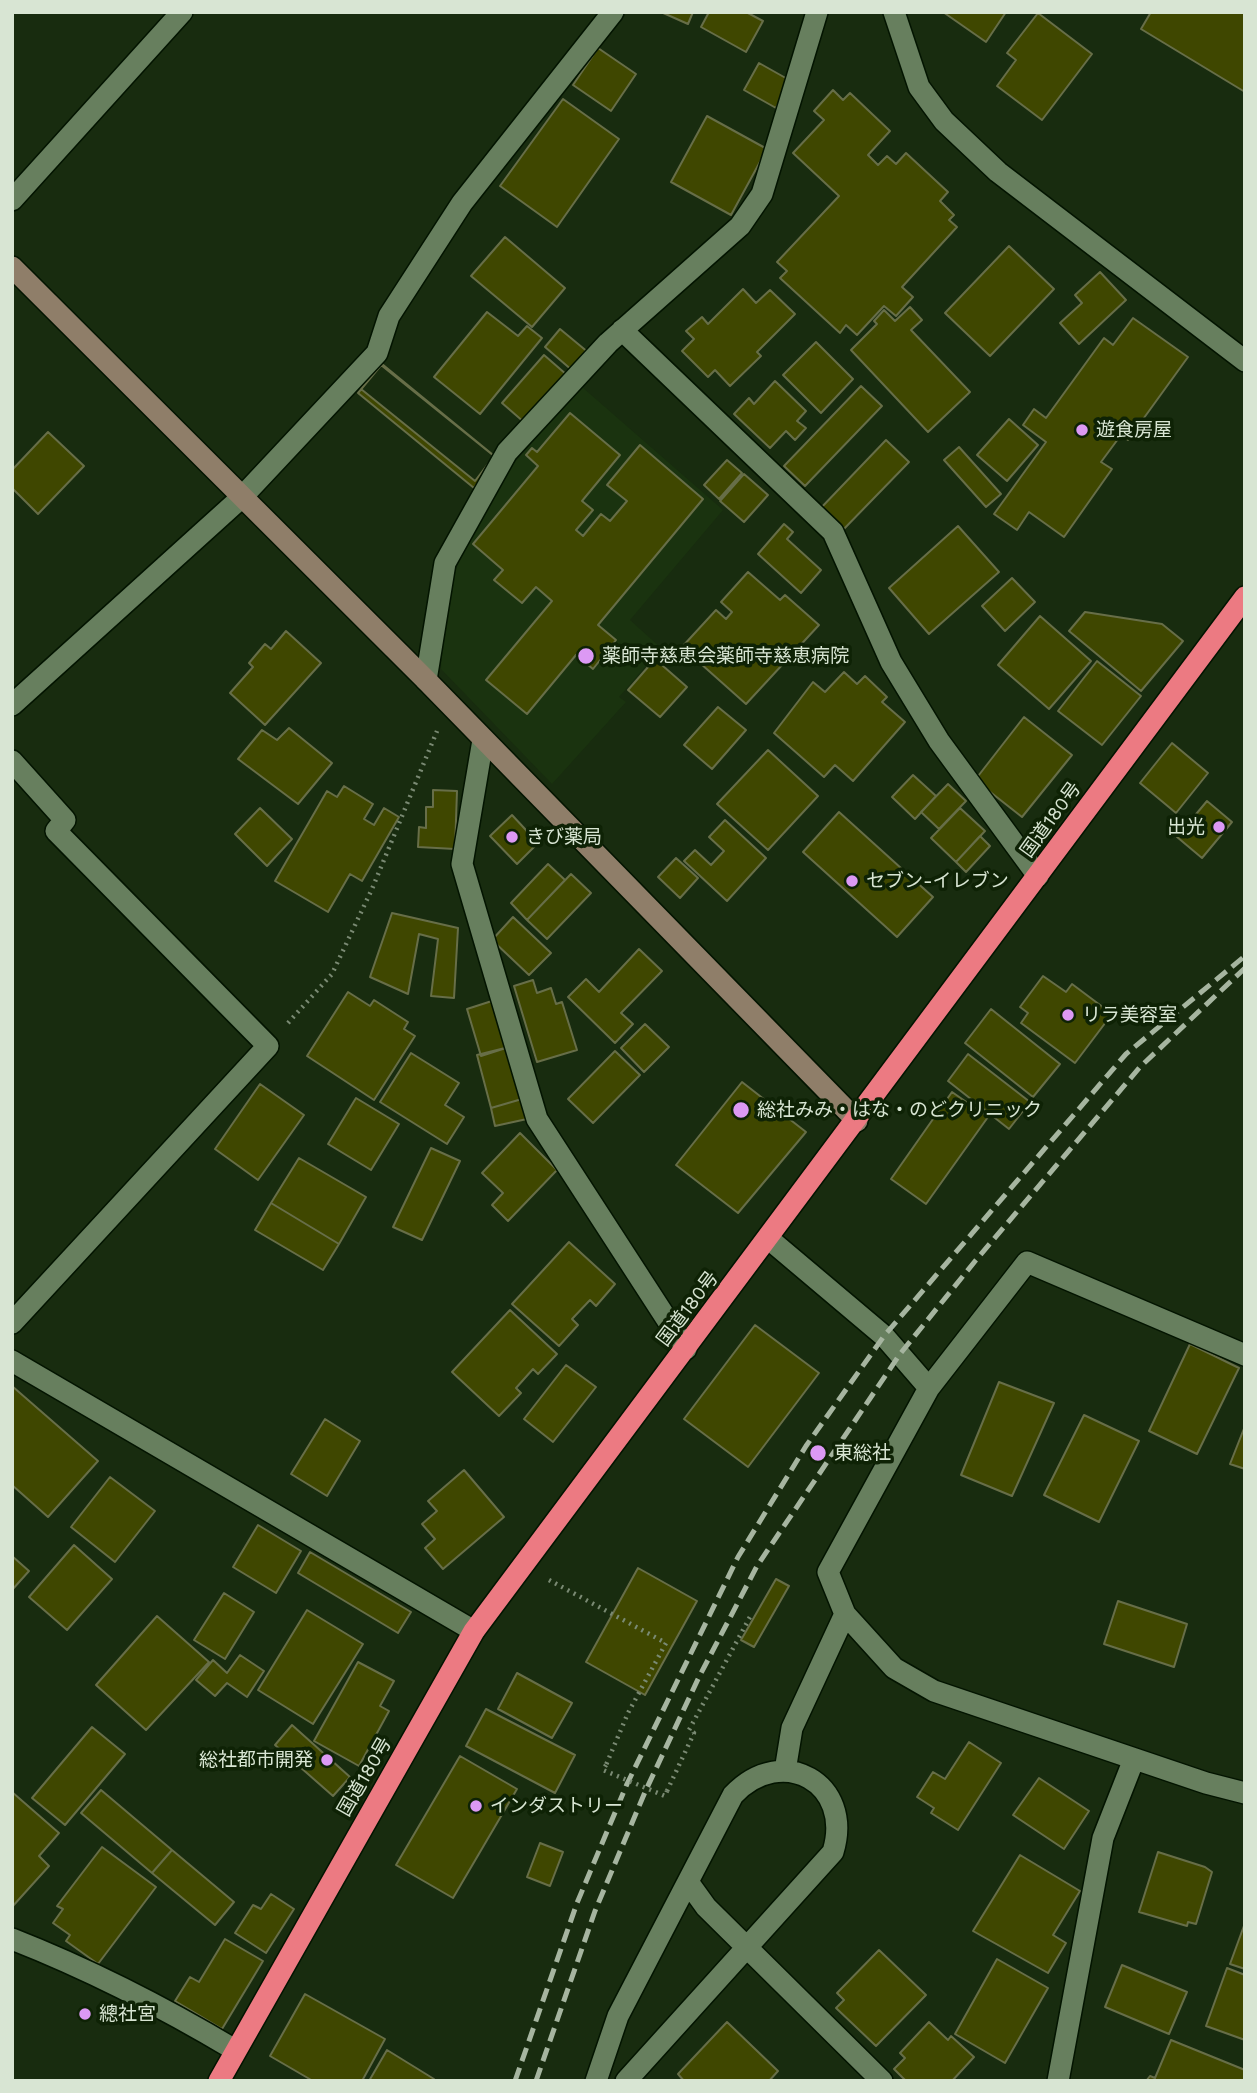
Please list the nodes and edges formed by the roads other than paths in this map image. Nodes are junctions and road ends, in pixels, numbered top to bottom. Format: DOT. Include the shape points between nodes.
graph roads {
  1 [pos="182,12"];
  2 [pos="612,12"];
  3 [pos="817,12"];
  4 [pos="894,12"];
  5 [pos="12,200"];
  6 [pos="12,267"];
  7 [pos="622,330"];
  8 [pos="1245,361"];
  9 [pos="242,497"];
  10 [pos="1245,597"];
  11 [pos="426,680"];
  12 [pos="12,705"];
  13 [pos="484,740"];
  14 [pos="12,761"];
  15 [pos="1038,876"];
  16 [pos="857,1121"];
  17 [pos="769,1239"];
  18 [pos="12,1324"];
  19 [pos="686,1349"];
  20 [pos="1245,1355"];
  21 [pos="12,1361"];
  22 [pos="929,1388"];
  23 [pos="845,1614"];
  24 [pos="474,1632"];
  25 [pos="1134,1759"];
  26 [pos="785,1771"];
  27 [pos="1245,1793"];
  28 [pos="688,1882"];
  29 [pos="12,1939"];
  30 [pos="746,1948"];
  31 [pos="235,2050"];
  32 [pos="219,2081"];
  33 [pos="596,2081"];
  34 [pos="625,2081"];
  35 [pos="882,2081"];
  36 [pos="1058,2081"];
  1 -- 5 [label="street"];
  2 -- 9 [label="street" via="462,203 389,316 377,353"];
  3 -- 7 [label="street" via="762,194 740,226"];
  4 -- 8 [label="street" via="919,87 944,121 998,172"];
  6 -- 9 [label="street"];
  7 -- 11 [label="street" via="508,452 445,563"];
  7 -- 15 [label="street" via="833,532 891,662 939,741"];
  9 -- 11 [label="street"];
  9 -- 12 [label="street"];
  10 -- 15 [label="highway, 国道180号"];
  11 -- 13 [label="street"];
  13 -- 16 [label="street"];
  13 -- 19 [label="street" via="462,863 537,1119"];
  14 -- 18 [label="street" via="65,820 56,831 268,1046"];
  15 -- 16 [label="highway, 国道180号"];
  16 -- 17 [label="highway, 国道180号"];
  17 -- 19 [label="highway, 国道180号"];
  17 -- 22 [label="street" via="884,1336"];
  19 -- 24 [label="highway, 国道180号"];
  20 -- 22 [label="street" via="1027,1262"];
  21 -- 24 [label="street"];
  22 -- 23 [label="street" via="828,1572"];
  23 -- 25 [label="street" via="894,1668 933,1691"];
  23 -- 26 [label="street" via="792,1728"];
  24 -- 31 [label="highway, 国道180号"];
  25 -- 27 [label="street"];
  25 -- 36 [label="street" via="1103,1838"];
  26 -- 28 [label="street" via="758,1775 733,1795"];
  26 -- 30 [label="street" via="812,1779 824,1789 836,1810 838,1837 824,1865"];
  28 -- 30 [label="street" via="706,1908"];
  28 -- 33 [label="street" via="618,2016"];
  29 -- 31 [label="street" via="81,1966"];
  30 -- 34 [label="street"];
  30 -- 35 [label="street"];
  31 -- 32 [label="highway, 国道180号"];
}
